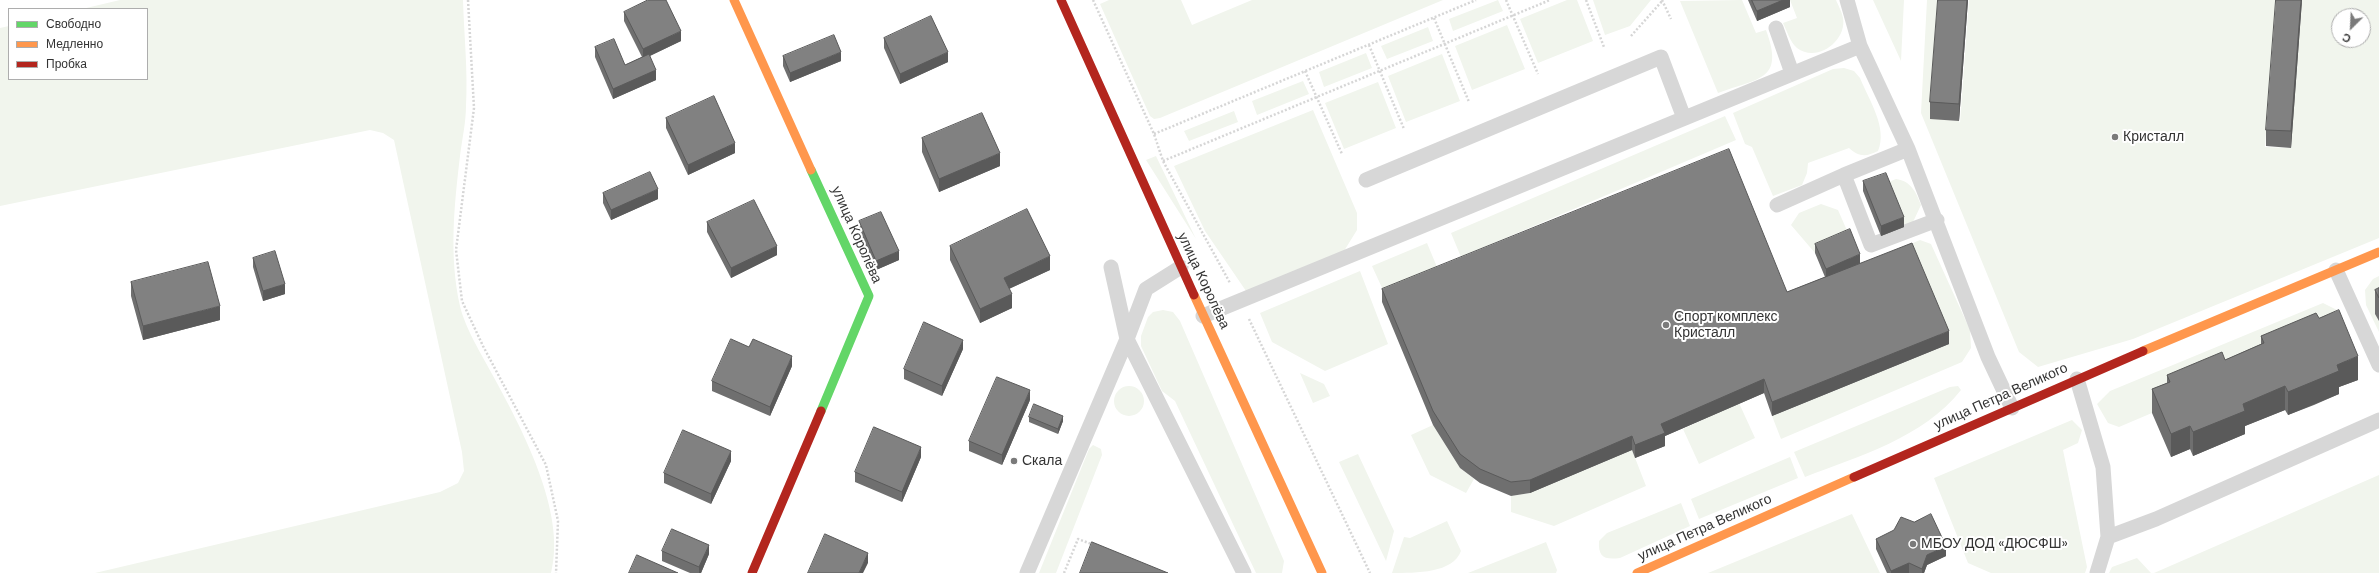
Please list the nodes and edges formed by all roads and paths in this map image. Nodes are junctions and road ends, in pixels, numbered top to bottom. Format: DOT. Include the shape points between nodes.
graph roads {
  1 [pos="468,0"];
  2 [pos="734,0"];
  3 [pos="1060,0"];
  4 [pos="1476,0"];
  5 [pos="1506,0"];
  6 [pos="1550,0"];
  7 [pos="1586,0"];
  8 [pos="1663,0"];
  9 [pos="1847,0"];
  10 [pos="1512,16"];
  11 [pos="1434,18"];
  12 [pos="1671,19"];
  13 [pos="1776,28"];
  14 [pos="1630,36"];
  15 [pos="1445,44"];
  16 [pos="1369,45"];
  17 [pos="1860,46"];
  18 [pos="1604,47"];
  19 [pos="1306,71"];
  20 [pos="1379,71"];
  21 [pos="1792,73"];
  22 [pos="1538,74"];
  23 [pos="1317,97"];
  24 [pos="1469,102"];
  25 [pos="1684,118"];
  26 [pos="1404,129"];
  27 [pos="1154,134"];
  28 [pos="1908,149"];
  29 [pos="1342,154"];
  30 [pos="1163,161"];
  31 [pos="1844,174"];
  32 [pos="1366,180"];
  33 [pos="1777,205"];
  34 [pos="1937,220"];
  35 [pos="2379,252"];
  36 [pos="1111,267"];
  37 [pos="1180,267"];
  38 [pos="2336,270"];
  39 [pos="1204,316"];
  40 [pos="1127,339"];
  41 [pos="2379,365"];
  42 [pos="2077,379"];
  43 [pos="2012,408"];
  44 [pos="2379,420"];
  45 [pos="2108,537"];
  46 [pos="1100,548"];
  47 [pos="1029,568"];
  48 [pos="556,573"];
  49 [pos="752,573"];
  50 [pos="1015,573"];
  51 [pos="1064,573"];
  52 [pos="1244,573"];
  53 [pos="1322,573"];
  54 [pos="1637,573"];
  55 [pos="2097,573"];
  1 -- 48 [label="path" via="474,108 456,250 462,301 546,465 558,521"];
  2 -- 49 [label="street, улица Королёва" via="868,296"];
  3 -- 37 [label="street, улица Королёва"];
  4 -- 11 [label="path"];
  5 -- 10 [label="path"];
  6 -- 10 [label="path"];
  7 -- 18 [label="path"];
  8 -- 12 [label="path"];
  8 -- 14 [label="path"];
  9 -- 17 [label="lane"];
  10 -- 15 [label="path"];
  10 -- 22 [label="path"];
  11 -- 15 [label="path"];
  11 -- 16 [label="path"];
  13 -- 21 [label="lane"];
  15 -- 20 [label="path"];
  15 -- 24 [label="path"];
  16 -- 19 [label="path"];
  16 -- 20 [label="path"];
  17 -- 21 [label="lane"];
  17 -- 28 [label="lane"];
  19 -- 23 [label="path"];
  19 -- 27 [label="path"];
  20 -- 23 [label="path"];
  20 -- 26 [label="path"];
  21 -- 25 [label="lane"];
  23 -- 29 [label="path"];
  23 -- 30 [label="path"];
  25 -- 32 [label="lane" via="1661,57"];
  25 -- 39 [label="lane"];
  28 -- 31 [label="lane"];
  28 -- 34 [label="lane"];
  31 -- 33 [label="lane"];
  31 -- 34 [label="lane" via="1871,246"];
  34 -- 43 [label="lane" via="1988,357"];
  35 -- 38 [label="street, улица Петра Великого"];
  36 -- 40 [label="lane"];
  37 -- 39 [label="street, улица Королёва"];
  37 -- 40 [label="lane" via="1146,289"];
  38 -- 41 [label="lane"];
  38 -- 42 [label="street, улица Петра Великого"];
  39 -- 53 [label="street, улица Королёва"];
  40 -- 47 [label="lane"];
  40 -- 52 [label="lane"];
  42 -- 43 [label="street, улица Петра Великого"];
  42 -- 45 [label="lane" via="2103,467"];
  43 -- 54 [label="street, улица Петра Великого"];
  44 -- 45 [label="lane" via="2156,520"];
  45 -- 55 [label="lane"];
  46 -- 51 [label="path" via="1078,539"];
  47 -- 50 [label="lane"];
}
